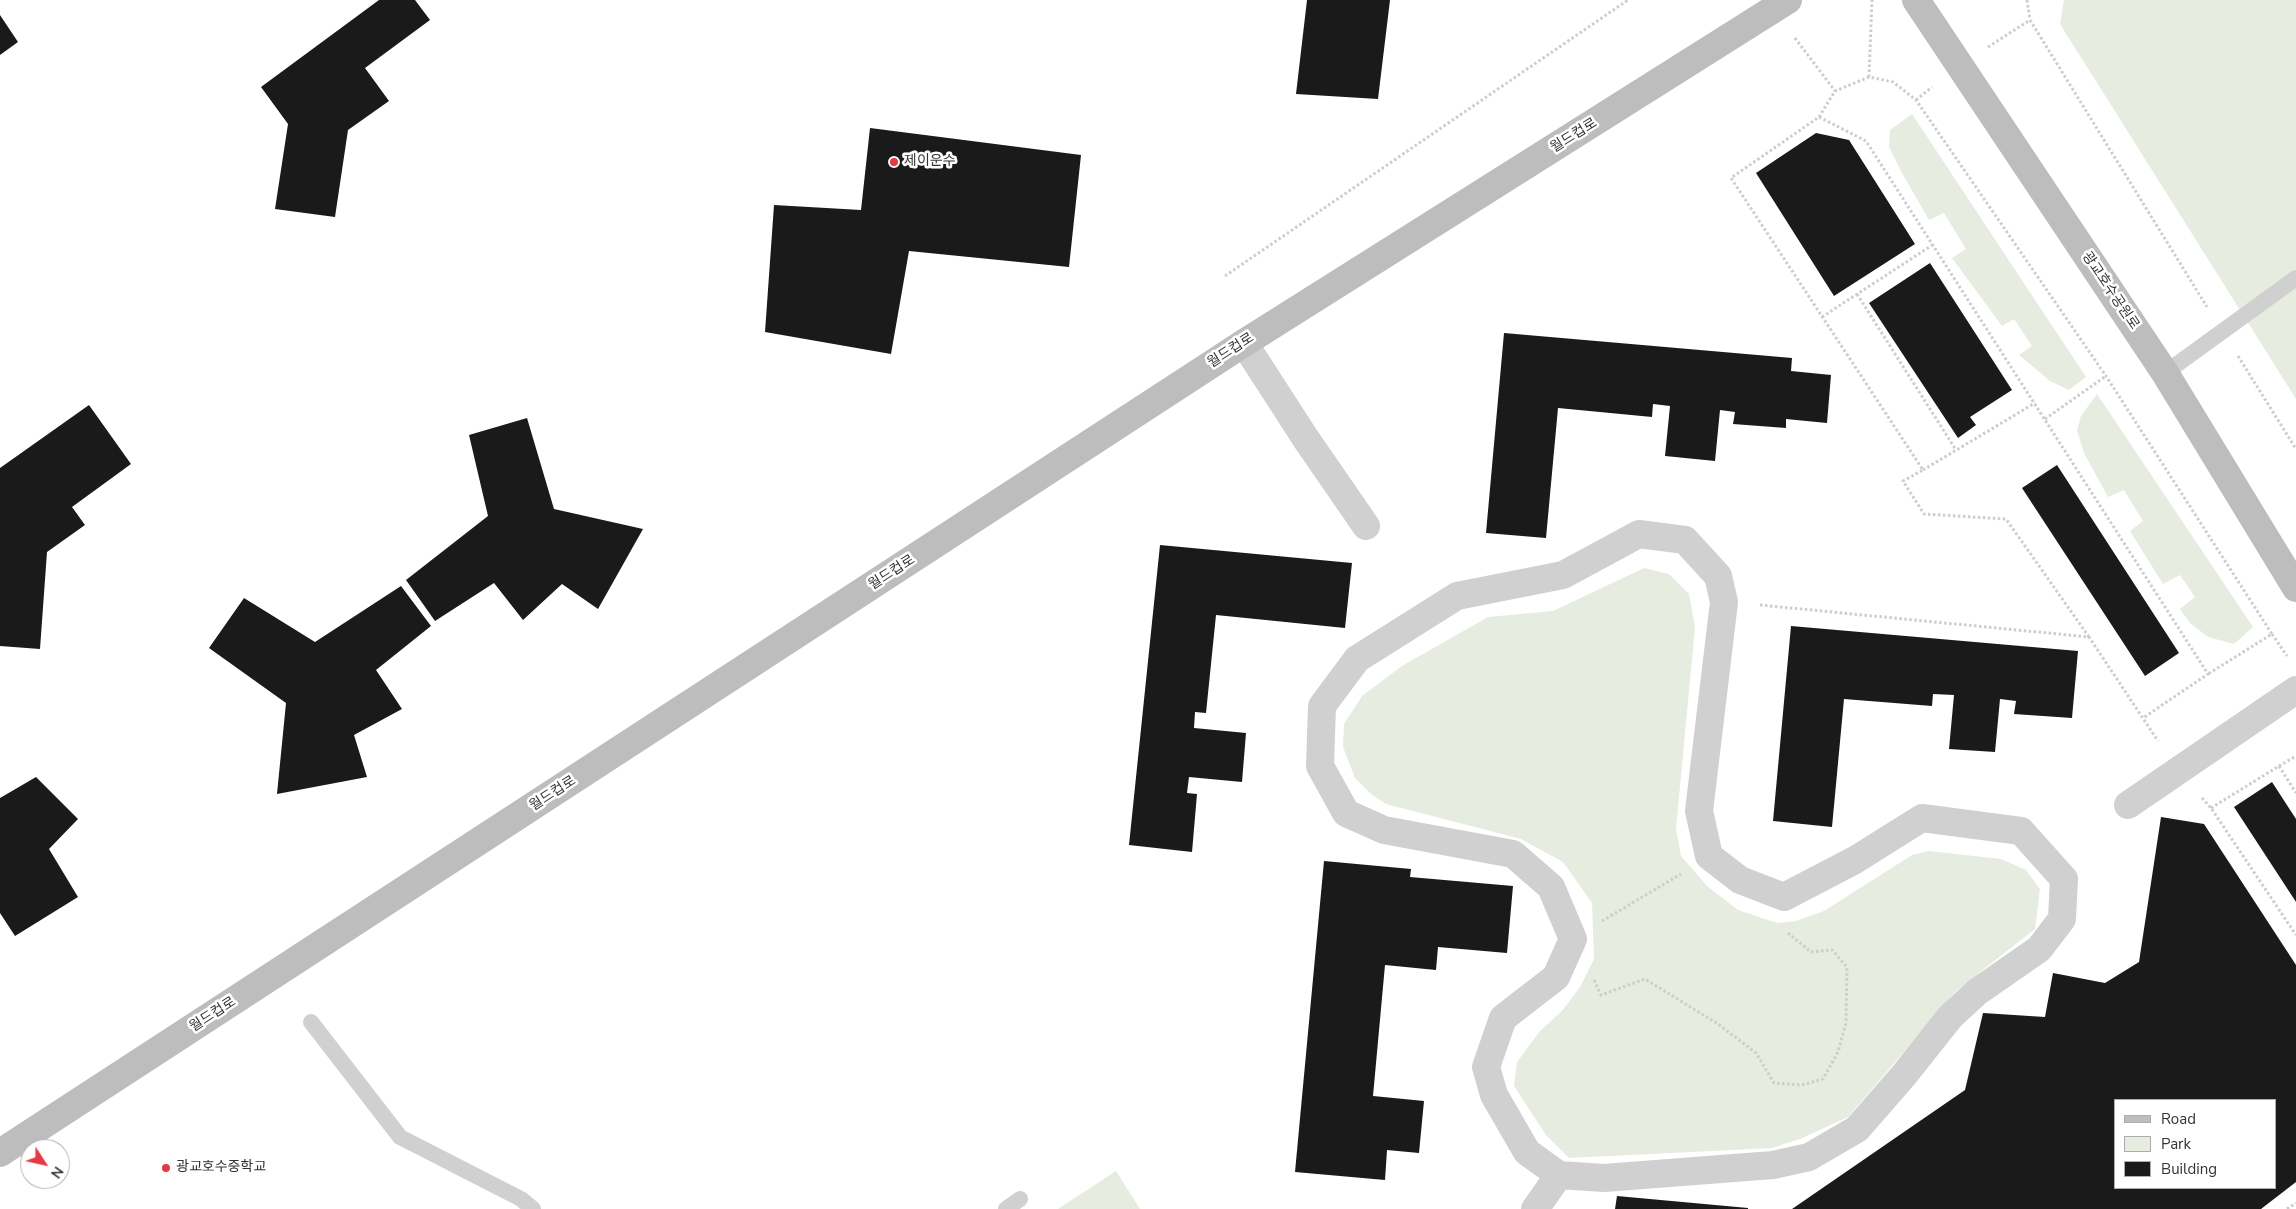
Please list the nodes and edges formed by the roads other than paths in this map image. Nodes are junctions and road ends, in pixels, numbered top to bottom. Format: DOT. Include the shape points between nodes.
graph roads {
  1 [pos="1916,0"];
  2 [pos="1781,5"];
  3 [pos="2296,278"];
  4 [pos="1244,343"];
  5 [pos="2165,373"];
  6 [pos="1366,526"];
  7 [pos="2296,588"];
  8 [pos="2296,690"];
  9 [pos="2128,805"];
  10 [pos="311,1022"];
  11 [pos="0,1153"];
  12 [pos="1559,1175"];
  13 [pos="1020,1199"];
  14 [pos="533,1209"];
  15 [pos="1006,1209"];
  16 [pos="1535,1209"];
  1 -- 5 [label="street, 광교호수공원로"];
  2 -- 4 [label="street, 월드컵로"];
  3 -- 5 [label="lane"];
  4 -- 6 [label="street"];
  4 -- 11 [label="street, 월드컵로"];
  5 -- 7 [label="street, 광교호수공원로"];
  8 -- 9 [label="street"];
  10 -- 14 [label="lane" via="400,1137 521,1199"];
  12 -- 12 [label="street" via="1527,1152 1494,1095 1486,1067 1504,1018 1556,977 1573,939 1551,887 1513,854 1384,830 1346,813 1320,766 1322,706 1357,659 1457,596 1563,575 1639,534 1685,540 1718,576 1724,602 1699,811 1709,856 1740,880 1784,896 1855,860 1922,818 2021,831 2064,879 2062,919 2039,949 1977,992 1950,1017 1857,1129 1809,1157 1773,1165 1604,1178"];
  12 -- 16 [label="street"];
  13 -- 15 [label="lane"];
}
